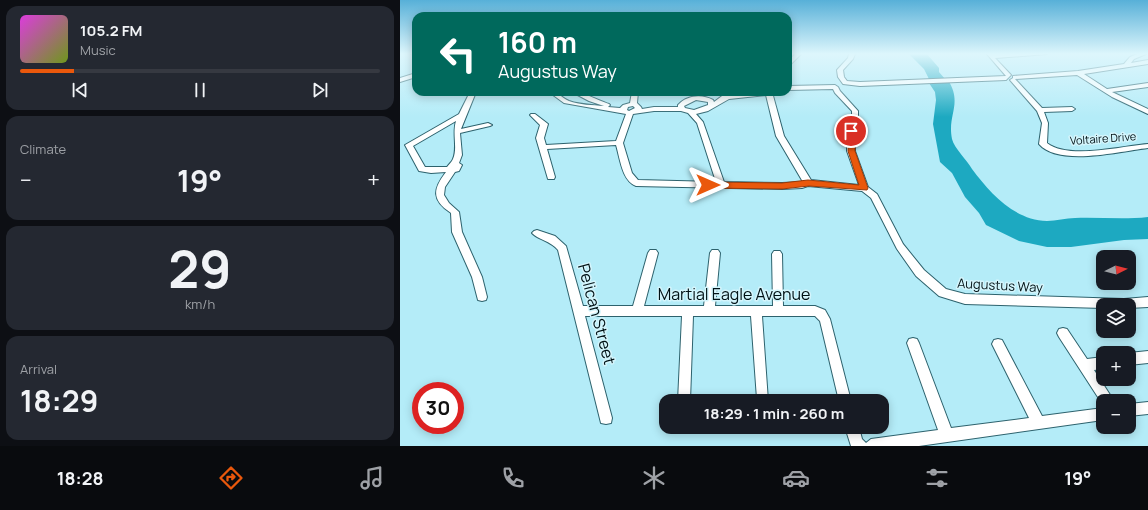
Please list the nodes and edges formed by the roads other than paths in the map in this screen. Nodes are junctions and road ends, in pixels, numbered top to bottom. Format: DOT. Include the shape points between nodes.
graph roads {
  1 [pos="840,75"];
  2 [pos="1008,75"];
  3 [pos="1054,75"];
  4 [pos="1081,75"];
  5 [pos="412,76"];
  6 [pos="1011,78"];
  7 [pos="400,80"];
  8 [pos="841,85"];
  9 [pos="1148,85"];
  10 [pos="792,88"];
  11 [pos="1105,91"];
  12 [pos="471,96"];
  13 [pos="558,96"];
  14 [pos="584,96"];
  15 [pos="634,96"];
  16 [pos="694,96"];
  17 [pos="738,96"];
  18 [pos="771,96"];
  19 [pos="691,99"];
  20 [pos="707,99"];
  21 [pos="685,108"];
  22 [pos="630,109"];
  23 [pos="1072,109"];
  24 [pos="705,110"];
  25 [pos="1040,110"];
  26 [pos="1148,112"];
  27 [pos="462,115"];
  28 [pos="533,115"];
  29 [pos="700,122"];
  30 [pos="488,125"];
  31 [pos="456,132"];
  32 [pos="619,143"];
  33 [pos="1148,146"];
  34 [pos="544,147"];
  35 [pos="452,168"];
  36 [pos="551,177"];
  37 [pos="808,183"];
  38 [pos="721,185"];
  39 [pos="864,188"];
  40 [pos="537,233"];
  41 [pos="653,253"];
  42 [pos="715,253"];
  43 [pos="777,254"];
  44 [pos="482,297"];
  45 [pos="1148,302"];
  46 [pos="709,310"];
  47 [pos="756,310"];
  48 [pos="778,310"];
  49 [pos="580,311"];
  50 [pos="637,311"];
  51 [pos="688,311"];
  52 [pos="1063,333"];
  53 [pos="913,344"];
  54 [pos="998,344"];
  55 [pos="1148,357"];
  56 [pos="1136,358"];
  57 [pos="1096,363"];
  58 [pos="1084,365"];
  59 [pos="684,394"];
  60 [pos="763,394"];
  61 [pos="843,394"];
  62 [pos="1103,394"];
  63 [pos="1148,408"];
  64 [pos="1136,409"];
  65 [pos="1096,415"];
  66 [pos="606,418"];
  67 [pos="1038,422"];
  68 [pos="854,434"];
  69 [pos="947,436"];
  70 [pos="860,446"];
  71 [pos="871,446"];
  1 -- 8 [label="street"];
  2 -- 6 [label="street, Voltaire Drive"];
  3 -- 6 [label="street"];
  4 -- 11 [label="street"];
  5 -- 7 [label="street"];
  6 -- 8 [label="street"];
  6 -- 25 [label="street, Voltaire Drive"];
  8 -- 10 [label="street"];
  8 -- 39 [label="street, Augustus Way" via="855,111 851,151"];
  9 -- 11 [label="street"];
  11 -- 26 [label="street"];
  12 -- 27 [label="street"];
  13 -- 22 [label="street" via="573,104"];
  14 -- 22 [label="street" via="611,106"];
  15 -- 22 [label="street"];
  16 -- 19 [label="street"];
  17 -- 20 [label="street"];
  18 -- 37 [label="street" via="780,136"];
  19 -- 20 [label="street"];
  19 -- 21 [label="street"];
  20 -- 24 [label="street"];
  21 -- 22 [label="street"];
  21 -- 24 [label="street"];
  21 -- 29 [label="street"];
  22 -- 32 [label="street"];
  23 -- 25 [label="street"];
  24 -- 29 [label="street"];
  25 -- 33 [label="street, Voltaire Drive" via="1045,123 1043,144 1050,150 1094,152"];
  27 -- 31 [label="street"];
  27 -- 35 [label="street" via="409,145 422,169"];
  28 -- 34 [label="street" via="544,124 540,138"];
  29 -- 38 [label="street"];
  30 -- 31 [label="street"];
  31 -- 35 [label="street" via="458,155"];
  32 -- 34 [label="street"];
  32 -- 38 [label="street" via="628,174 636,183"];
  34 -- 36 [label="street"];
  35 -- 44 [label="street" via="439,192 444,204 455,212 457,232 477,277"];
  37 -- 38 [label="street" via="782,186"];
  37 -- 39 [label="street"];
  39 -- 45 [label="street, Augustus Way" via="874,196 907,256 920,273 943,293 964,299 1124,304"];
  40 -- 49 [label="street, Pelican Street" via="561,245"];
  41 -- 50 [label="street"];
  42 -- 46 [label="street"];
  43 -- 48 [label="street"];
  46 -- 47 [label="street, Martial Eagle Avenue"];
  46 -- 51 [label="street, Martial Eagle Avenue"];
  47 -- 48 [label="street, Martial Eagle Avenue"];
  47 -- 60 [label="street"];
  48 -- 61 [label="street, Martial Eagle Avenue" via="815,310 823,316"];
  49 -- 50 [label="street, Martial Eagle Avenue"];
  49 -- 66 [label="street, Pelican Street"];
  50 -- 51 [label="street, Martial Eagle Avenue"];
  51 -- 59 [label="street"];
  52 -- 58 [label="street"];
  53 -- 69 [label="street"];
  54 -- 67 [label="street"];
  55 -- 56 [label="street"];
  57 -- 58 [label="street"];
  58 -- 62 [label="street"];
  63 -- 64 [label="street"];
  65 -- 67 [label="street"];
  67 -- 69 [label="street"];
  68 -- 70 [label="street" via="856,443"];
  69 -- 71 [label="street"];
}
